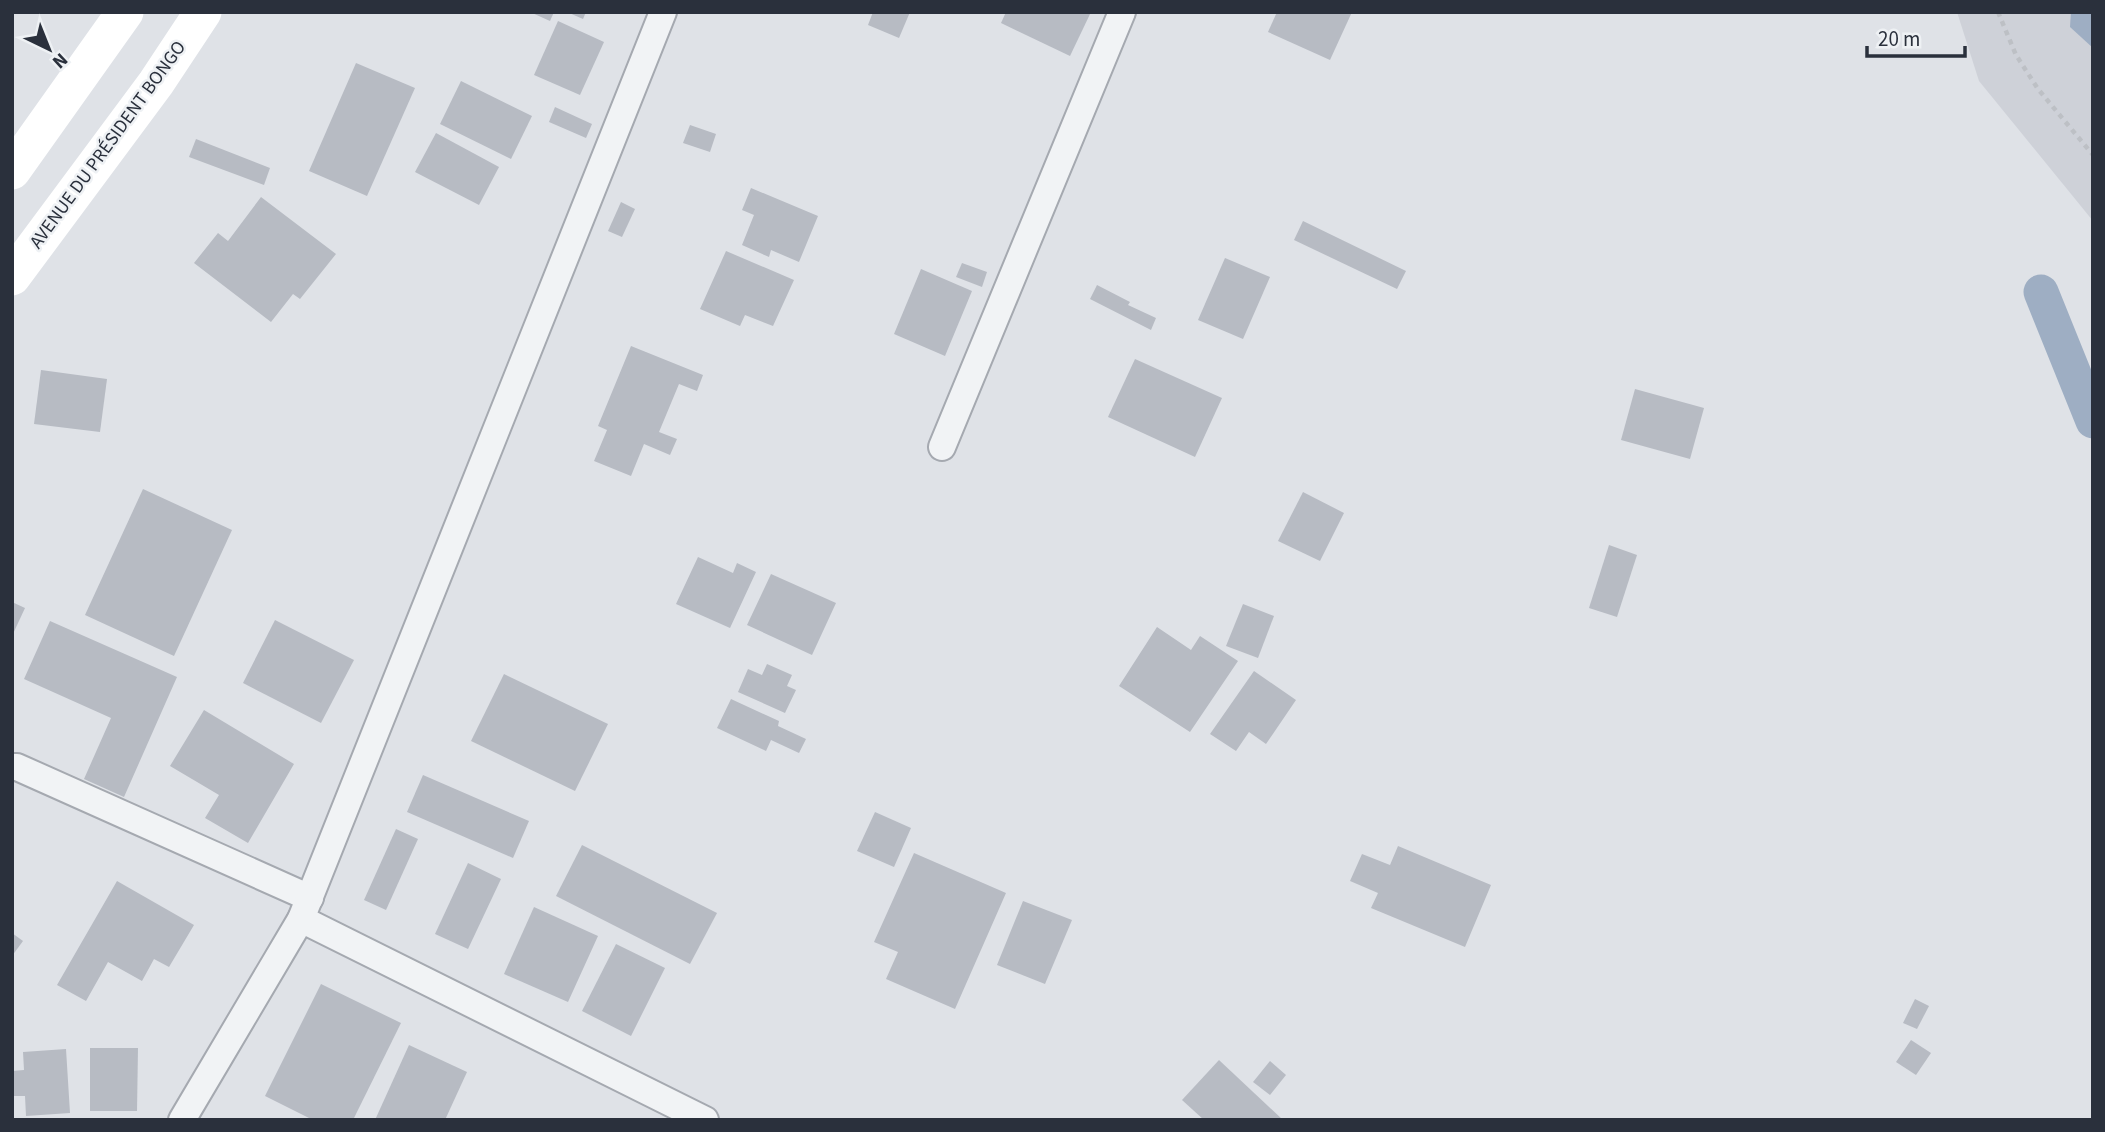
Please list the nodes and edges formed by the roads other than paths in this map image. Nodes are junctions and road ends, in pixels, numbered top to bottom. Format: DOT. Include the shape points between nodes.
graph roads {
  1 [pos="125,12"];
  2 [pos="203,12"];
  3 [pos="663,12"];
  4 [pos="1122,12"];
  5 [pos="12,171"];
  6 [pos="12,276"];
  7 [pos="942,447"];
  8 [pos="12,768"];
  9 [pos="305,909"];
  10 [pos="182,1120"];
  11 [pos="705,1120"];
  1 -- 5 [label="street"];
  2 -- 6 [label="street, AVENUE DU PRÉSIDENT BONGO" via="156,83"];
  3 -- 9 [label="street"];
  4 -- 7 [label="street"];
  8 -- 9 [label="street"];
  9 -- 10 [label="street"];
  9 -- 11 [label="street"];
}
